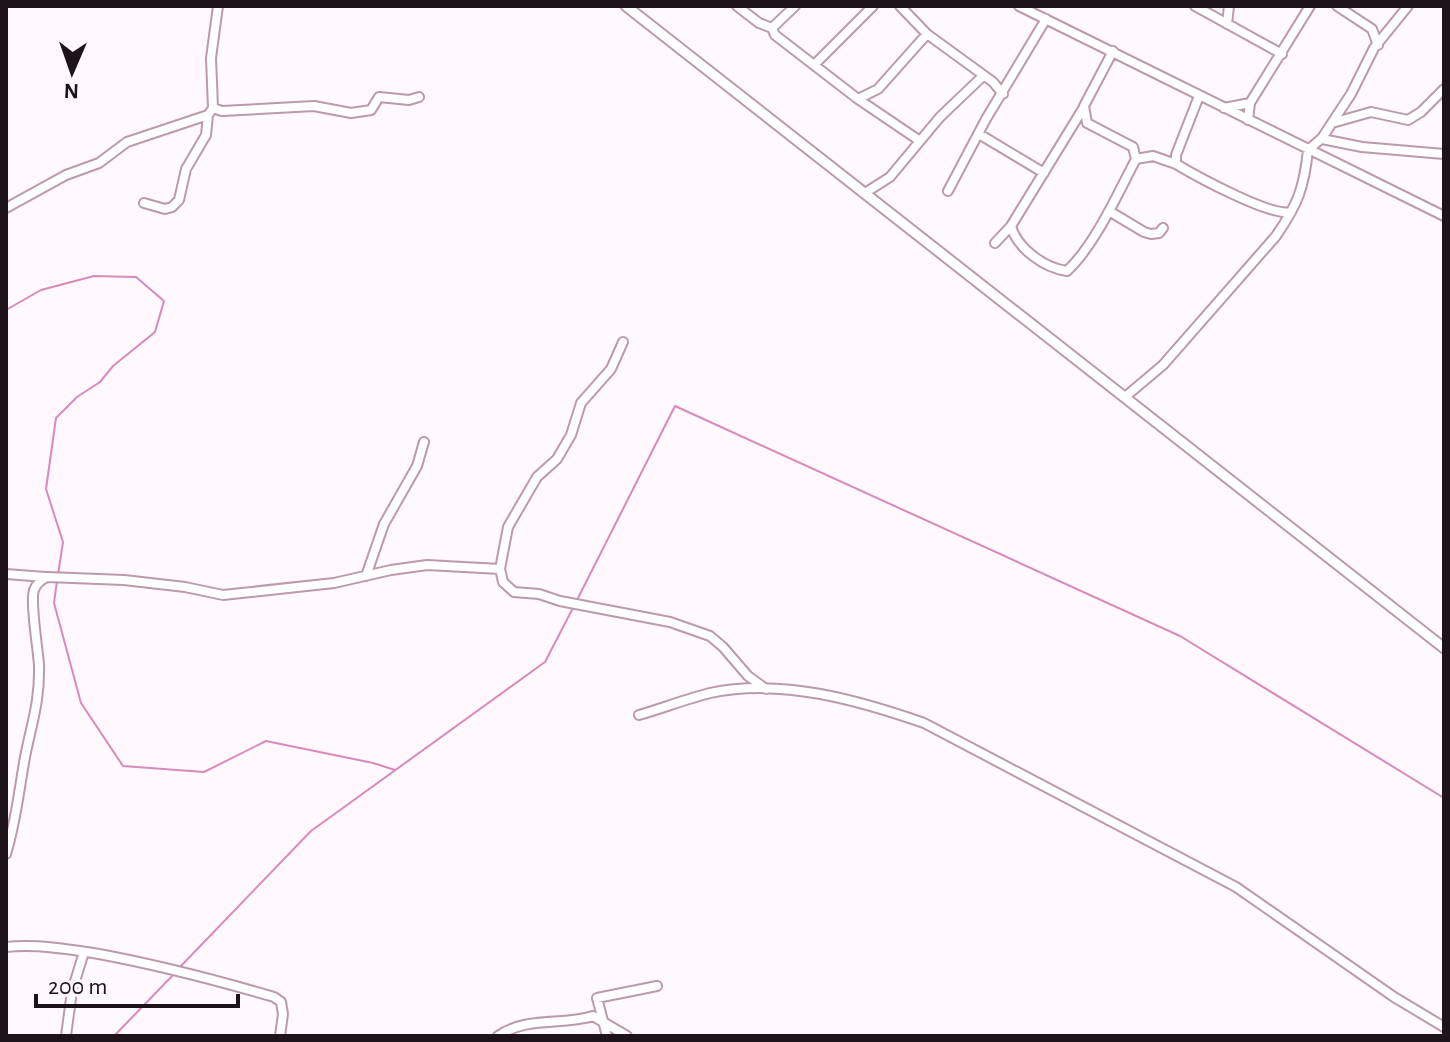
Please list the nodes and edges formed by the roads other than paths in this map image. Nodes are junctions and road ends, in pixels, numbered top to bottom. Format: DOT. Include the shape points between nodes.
graph roads {
  1 [pos="218,6"];
  2 [pos="626,6"];
  3 [pos="737,6"];
  4 [pos="795,6"];
  5 [pos="873,6"];
  6 [pos="900,6"];
  7 [pos="1019,6"];
  8 [pos="1195,6"];
  9 [pos="1229,6"];
  10 [pos="1310,6"];
  11 [pos="1337,6"];
  12 [pos="1408,6"];
  13 [pos="1046,19"];
  14 [pos="1227,24"];
  15 [pos="1394,25"];
  16 [pos="772,28"];
  17 [pos="1372,29"];
  18 [pos="927,34"];
  19 [pos="1378,45"];
  20 [pos="1113,51"];
  21 [pos="1282,54"];
  22 [pos="814,65"];
  23 [pos="983,76"];
  24 [pos="1012,78"];
  25 [pos="993,82"];
  26 [pos="1444,89"];
  27 [pos="1003,94"];
  28 [pos="1199,96"];
  29 [pos="419,97"];
  30 [pos="858,99"];
  31 [pos="1250,103"];
  32 [pos="1084,106"];
  33 [pos="1224,108"];
  34 [pos="210,111"];
  35 [pos="1248,120"];
  36 [pos="1332,123"];
  37 [pos="979,134"];
  38 [pos="1322,138"];
  39 [pos="920,141"];
  40 [pos="1133,147"];
  41 [pos="1308,150"];
  42 [pos="1444,154"];
  43 [pos="1153,156"];
  44 [pos="1324,158"];
  45 [pos="1136,159"];
  46 [pos="1176,159"];
  47 [pos="1044,173"];
  48 [pos="948,191"];
  49 [pos="865,193"];
  50 [pos="144,203"];
  51 [pos="6,208"];
  52 [pos="1109,211"];
  53 [pos="1291,212"];
  54 [pos="1444,216"];
  55 [pos="1011,226"];
  56 [pos="1163,228"];
  57 [pos="995,243"];
  58 [pos="623,342"];
  59 [pos="1125,397"];
  60 [pos="424,442"];
  61 [pos="500,569"];
  62 [pos="6,574"];
  63 [pos="366,576"];
  64 [pos="47,577"];
  65 [pos="1444,648"];
  66 [pos="767,689"];
  67 [pos="639,715"];
  68 [pos="6,854"];
  69 [pos="6,947"];
  70 [pos="84,952"];
  71 [pos="657,986"];
  72 [pos="605,1024"];
  73 [pos="1444,1027"];
  74 [pos="66,1036"];
  75 [pos="280,1036"];
  76 [pos="498,1036"];
  77 [pos="607,1036"];
  78 [pos="627,1036"];
  1 -- 34 [label="street"];
  2 -- 49 [label="street"];
  3 -- 16 [label="street"];
  4 -- 16 [label="street"];
  5 -- 22 [label="street"];
  6 -- 18 [label="street"];
  7 -- 13 [label="street"];
  8 -- 14 [label="street"];
  9 -- 14 [label="street"];
  10 -- 21 [label="street"];
  11 -- 17 [label="street"];
  12 -- 15 [label="street"];
  13 -- 20 [label="street"];
  13 -- 24 [label="street"];
  14 -- 21 [label="street"];
  15 -- 17 [label="street"];
  15 -- 19 [label="street"];
  16 -- 22 [label="street"];
  17 -- 19 [label="street"];
  18 -- 23 [label="street"];
  18 -- 30 [label="street" via="878,89"];
  19 -- 36 [label="street"];
  20 -- 28 [label="street"];
  20 -- 32 [label="street"];
  21 -- 31 [label="street"];
  22 -- 30 [label="street"];
  23 -- 25 [label="street"];
  23 -- 39 [label="street"];
  24 -- 25 [label="street"];
  24 -- 27 [label="street"];
  25 -- 27 [label="street"];
  26 -- 36 [label="street" via="1408,120 1371,112"];
  27 -- 37 [label="street"];
  28 -- 33 [label="street"];
  28 -- 46 [label="street"];
  29 -- 34 [label="street" via="379,97 371,110 360,113 314,106"];
  30 -- 39 [label="street"];
  31 -- 33 [label="street"];
  31 -- 35 [label="street"];
  32 -- 40 [label="street" via="1087,123"];
  32 -- 47 [label="street"];
  33 -- 35 [label="street"];
  34 -- 50 [label="street" via="206,135 186,169 179,200 165,209"];
  34 -- 51 [label="street" via="127,142 99,163"];
  35 -- 41 [label="street"];
  36 -- 38 [label="street"];
  37 -- 47 [label="street"];
  37 -- 48 [label="street"];
  38 -- 41 [label="street"];
  38 -- 42 [label="street"];
  38 -- 44 [label="street"];
  39 -- 49 [label="street" via="890,177"];
  40 -- 43 [label="street"];
  40 -- 45 [label="street"];
  41 -- 44 [label="street"];
  41 -- 53 [label="street" via="1305,182"];
  43 -- 45 [label="street"];
  43 -- 46 [label="street"];
  44 -- 54 [label="street"];
  45 -- 52 [label="street"];
  46 -- 53 [label="street" via="1246,199"];
  47 -- 55 [label="street"];
  49 -- 59 [label="street"];
  52 -- 55 [label="street" via="1067,271 1021,247"];
  52 -- 56 [label="street" via="1151,234"];
  53 -- 59 [label="street" via="1163,365"];
  55 -- 57 [label="street"];
  58 -- 61 [label="street" via="611,369 581,403 557,459 537,477 508,527"];
  59 -- 65 [label="street"];
  60 -- 63 [label="street" via="417,466 384,524"];
  61 -- 63 [label="street" via="427,565"];
  61 -- 66 [label="street" via="503,582 514,592 670,622 710,636"];
  62 -- 64 [label="street"];
  63 -- 64 [label="street" via="223,595 153,583"];
  64 -- 68 [label="street" via="33,596 38,706"];
  66 -- 67 [label="street" via="710,693"];
  66 -- 73 [label="street" via="819,694 924,723 1236,887"];
  69 -- 70 [label="street"];
  70 -- 74 [label="street"];
  70 -- 75 [label="street" via="274,997 283,1014"];
  71 -- 72 [label="street" via="597,998"];
  72 -- 76 [label="street" via="593,1016 539,1022 509,1028"];
  72 -- 77 [label="street"];
  72 -- 78 [label="street"];
}
